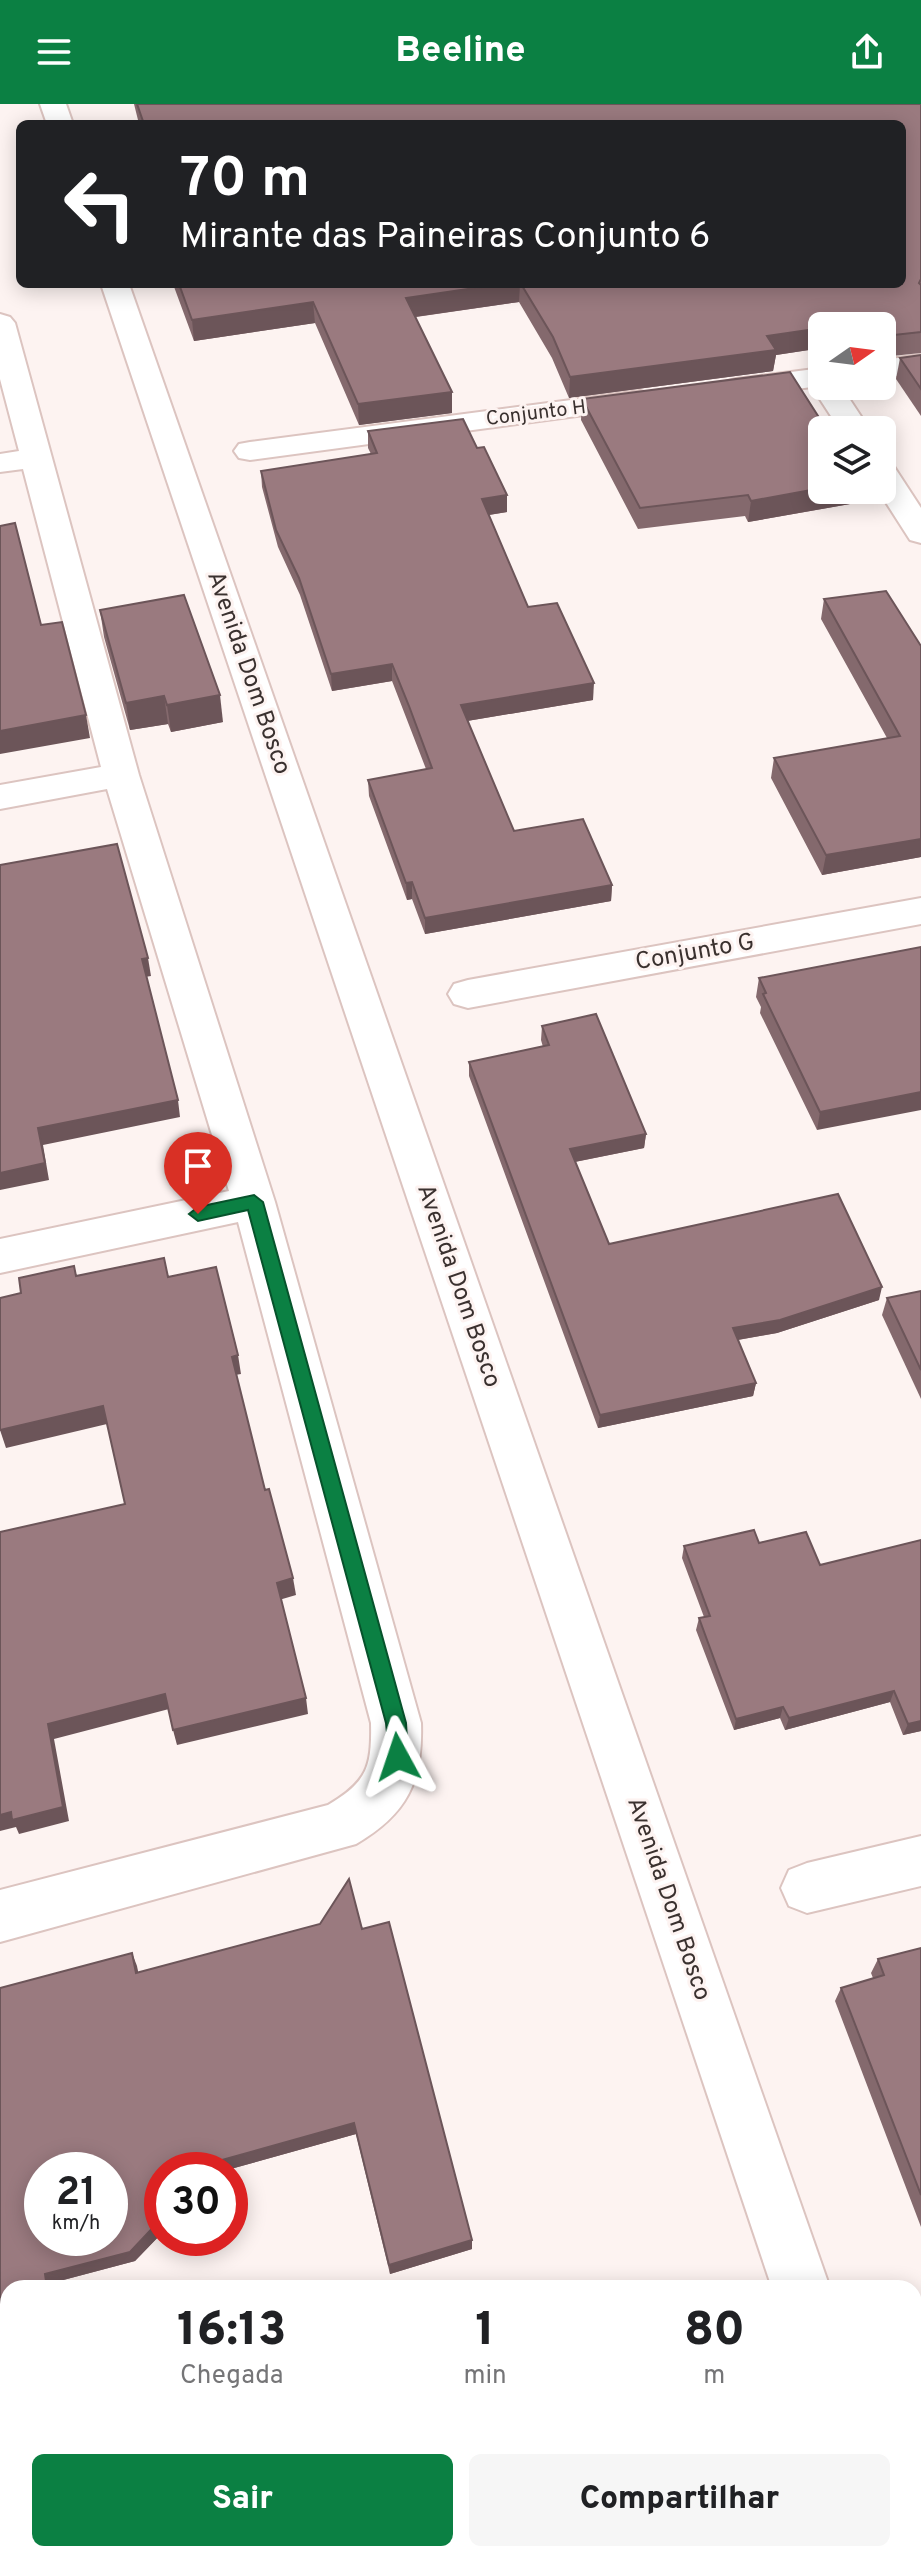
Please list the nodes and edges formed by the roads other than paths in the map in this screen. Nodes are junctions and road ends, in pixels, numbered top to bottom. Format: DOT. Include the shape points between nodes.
graph roads {
  1 [pos="116,288"];
  2 [pos="0,323"];
  3 [pos="921,364"];
  4 [pos="896,367"];
  5 [pos="808,381"];
  6 [pos="709,391"];
  7 [pos="662,397"];
  8 [pos="250,451"];
  9 [pos="18,460"];
  10 [pos="896,494"];
  11 [pos="921,533"];
  12 [pos="121,775"];
  13 [pos="0,797"];
  14 [pos="921,911"];
  15 [pos="468,994"];
  16 [pos="254,1202"];
  17 [pos="0,1256"];
  18 [pos="921,1861"];
  19 [pos="807,1888"];
  20 [pos="0,1916"];
  21 [pos="798,2280"];
  1 -- 21 [label="street, Avenida Dom Bosco"];
  2 -- 9 [label="street"];
  3 -- 4 [label="street"];
  5 -- 6 [label="street"];
  7 -- 8 [label="street, Conjunto H"];
  9 -- 12 [label="street"];
  10 -- 11 [label="street"];
  12 -- 13 [label="street"];
  12 -- 16 [label="street"];
  14 -- 15 [label="street, Conjunto G"];
  16 -- 17 [label="street"];
  16 -- 20 [label="street" via="396,1723 398,1757 387,1787 366,1812 338,1827"];
  18 -- 19 [label="street"];
}
